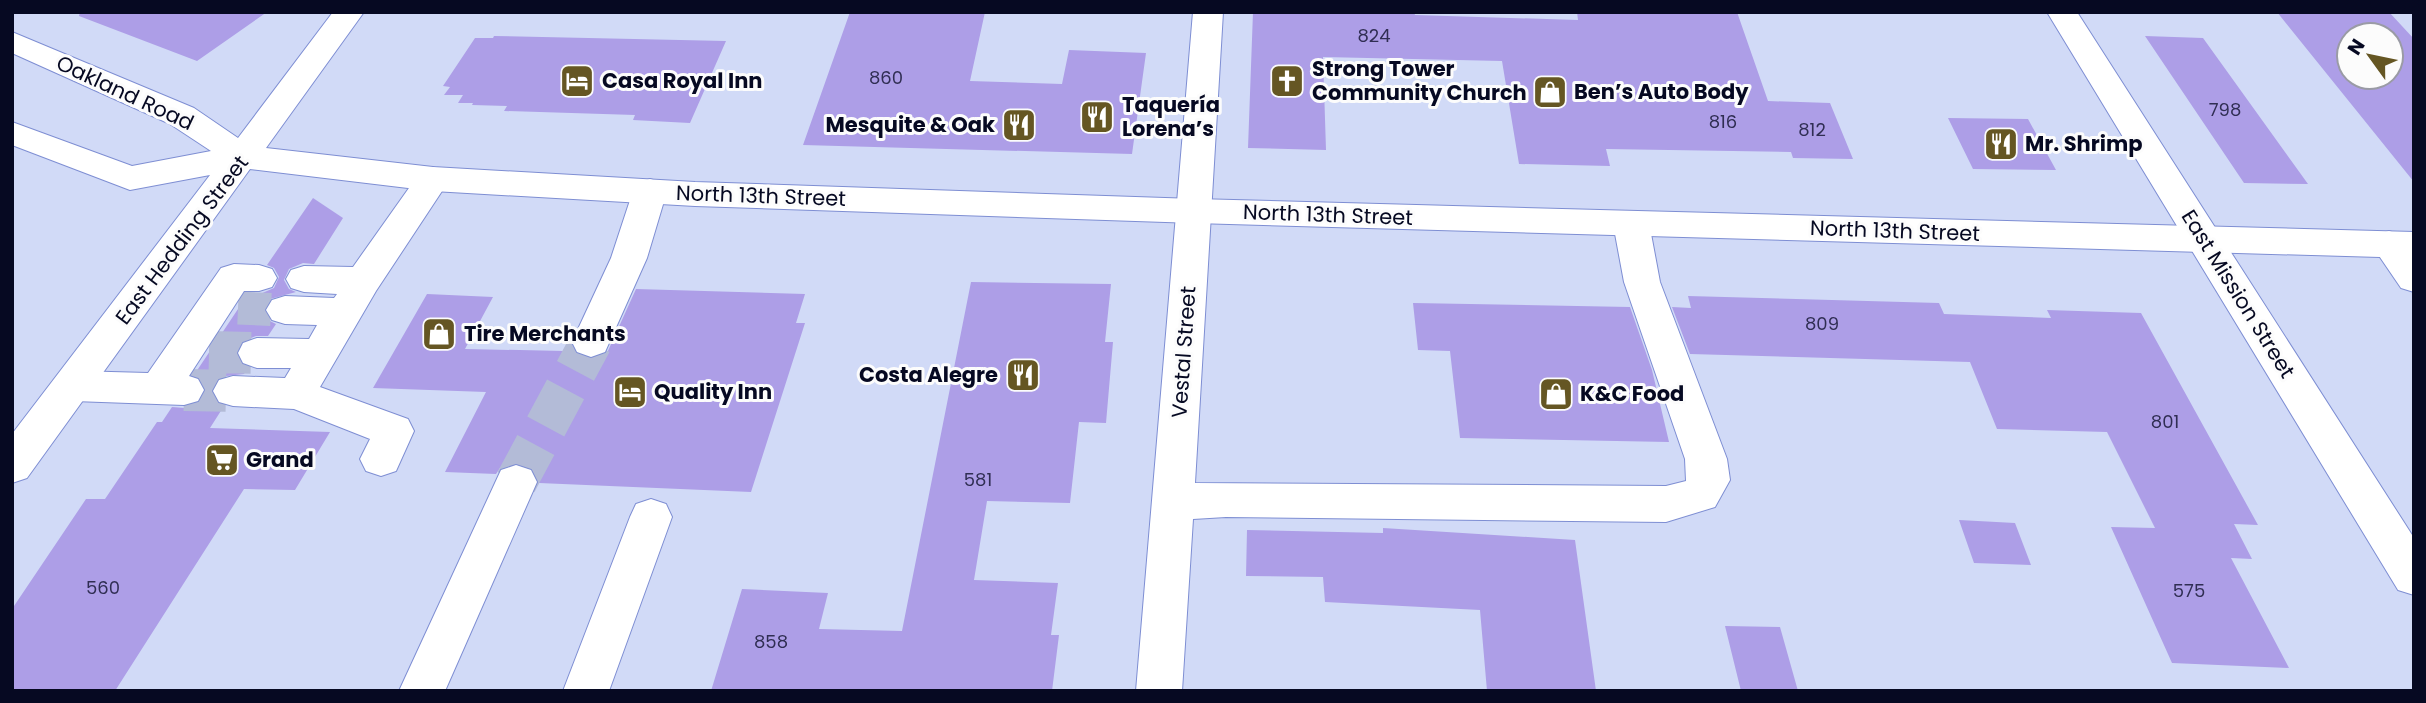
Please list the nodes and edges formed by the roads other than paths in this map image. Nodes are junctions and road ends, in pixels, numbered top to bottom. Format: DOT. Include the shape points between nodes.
graph roads {
  1 [pos="349,12"];
  2 [pos="1208,12"];
  3 [pos="2062,12"];
  4 [pos="12,41"];
  5 [pos="12,133"];
  6 [pos="243,157"];
  7 [pos="433,180"];
  8 [pos="650,191"];
  9 [pos="1195,211"];
  10 [pos="1631,223"];
  11 [pos="2203,239"];
  12 [pos="2402,244"];
  13 [pos="304,279"];
  14 [pos="2414,279"];
  15 [pos="237,297"];
  16 [pos="354,297"];
  17 [pos="285,310"];
  18 [pos="591,342"];
  19 [pos="257,353"];
  20 [pos="320,354"];
  21 [pos="74,386"];
  22 [pos="233,391"];
  23 [pos="296,394"];
  24 [pos="382,459"];
  25 [pos="12,466"];
  26 [pos="516,482"];
  27 [pos="1174,502"];
  28 [pos="651,517"];
  29 [pos="2414,576"];
  30 [pos="422,691"];
  31 [pos="586,691"];
  32 [pos="1159,691"];
  1 -- 6 [label="main road, East Hedding Street"];
  2 -- 9 [label="main road, Vestal Street"];
  3 -- 11 [label="main road, East Mission Street"];
  4 -- 6 [label="main road, Oakland Road" via="182,116"];
  5 -- 6 [label="main road, Oakland Road" via="130,177"];
  6 -- 7 [label="main road, North 13th Street"];
  6 -- 21 [label="main road, East Hedding Street"];
  7 -- 8 [label="main road, North 13th Street"];
  7 -- 16 [label="main road"];
  8 -- 9 [label="main road, North 13th Street"];
  8 -- 18 [label="main road" via="629,258"];
  9 -- 10 [label="main road, North 13th Street"];
  9 -- 27 [label="main road, Vestal Street"];
  10 -- 11 [label="main road, North 13th Street"];
  10 -- 27 [label="main road" via="1642,282 1706,459 1709,480 1700,495 1666,504"];
  11 -- 12 [label="main road, North 13th Street"];
  11 -- 29 [label="main road, East Mission Street"];
  12 -- 14 [label="main road"];
  13 -- 16 [label="main road"];
  15 -- 21 [label="main road" via="184,371"];
  16 -- 17 [label="main road"];
  16 -- 20 [label="main road"];
  19 -- 20 [label="main road"];
  20 -- 23 [label="main road"];
  21 -- 25 [label="main road, East Hedding Street"];
  22 -- 23 [label="main road"];
  23 -- 24 [label="main road" via="394,431"];
  26 -- 30 [label="main road"];
  27 -- 32 [label="main road, Vestal Street"];
  28 -- 31 [label="main road"];
}
